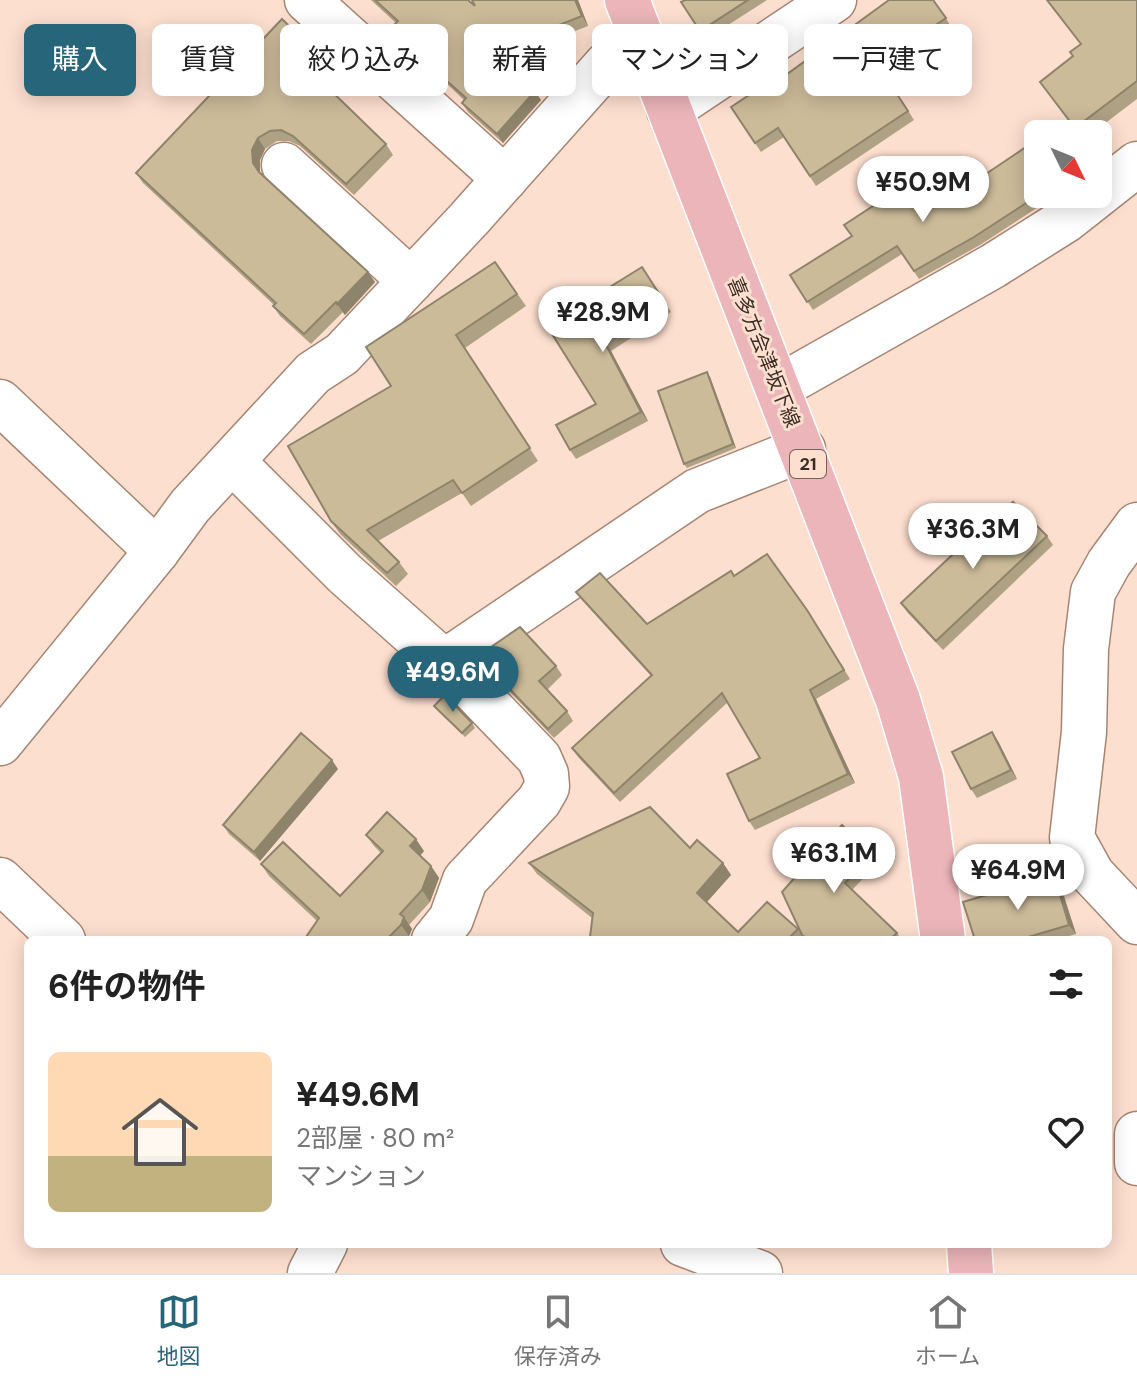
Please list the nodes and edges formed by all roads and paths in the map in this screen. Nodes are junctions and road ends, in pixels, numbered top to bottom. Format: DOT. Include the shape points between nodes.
graph roads {
  1 [pos="307,0"];
  2 [pos="627,0"];
  3 [pos="834,0"];
  4 [pos="636,24"];
  5 [pos="592,81"];
  6 [pos="664,96"];
  7 [pos="669,110"];
  8 [pos="1137,164"];
  9 [pos="284,165"];
  10 [pos="505,179"];
  11 [pos="411,281"];
  12 [pos="779,387"];
  13 [pos="0,402"];
  14 [pos="803,449"];
  15 [pos="232,461"];
  16 [pos="1137,525"];
  17 [pos="157,551"];
  18 [pos="443,663"];
  19 [pos="0,743"];
  20 [pos="0,880"];
  21 [pos="1137,922"];
  22 [pos="59,936"];
  23 [pos="437,936"];
  24 [pos="942,936"];
  25 [pos="1137,1134"];
  26 [pos="1137,1163"];
  27 [pos="323,1248"];
  28 [pos="694,1248"];
  29 [pos="969,1248"];
  30 [pos="310,1273"];
  31 [pos="760,1273"];
  32 [pos="971,1273"];
  1 -- 10 [label="street"];
  2 -- 4 [label="main road, 喜多方会津坂下線 / 21"];
  3 -- 7 [label="street"];
  5 -- 10 [label="street"];
  6 -- 7 [label="main road, 喜多方会津坂下線 / 21"];
  7 -- 12 [label="main road, 喜多方会津坂下線 / 21"];
  8 -- 12 [label="street" via="1066,220 993,266"];
  9 -- 11 [label="street"];
  10 -- 11 [label="street"];
  11 -- 15 [label="street" via="342,354 313,373"];
  12 -- 14 [label="main road, 喜多方会津坂下線 / 21"];
  13 -- 17 [label="street"];
  14 -- 18 [label="street" via="697,491"];
  14 -- 24 [label="main road, 喜多方会津坂下線 / 21" via="898,700 921,777"];
  15 -- 17 [label="street"];
  15 -- 18 [label="street"];
  16 -- 21 [label="street" via="1093,592 1072,838 1092,874"];
  17 -- 19 [label="street"];
  18 -- 23 [label="street" via="539,758 547,787 465,880 451,919"];
  20 -- 22 [label="street"];
  25 -- 26 [label="street"];
  27 -- 30 [label="street"];
  28 -- 31 [label="street"];
  29 -- 32 [label="main road"];
}
